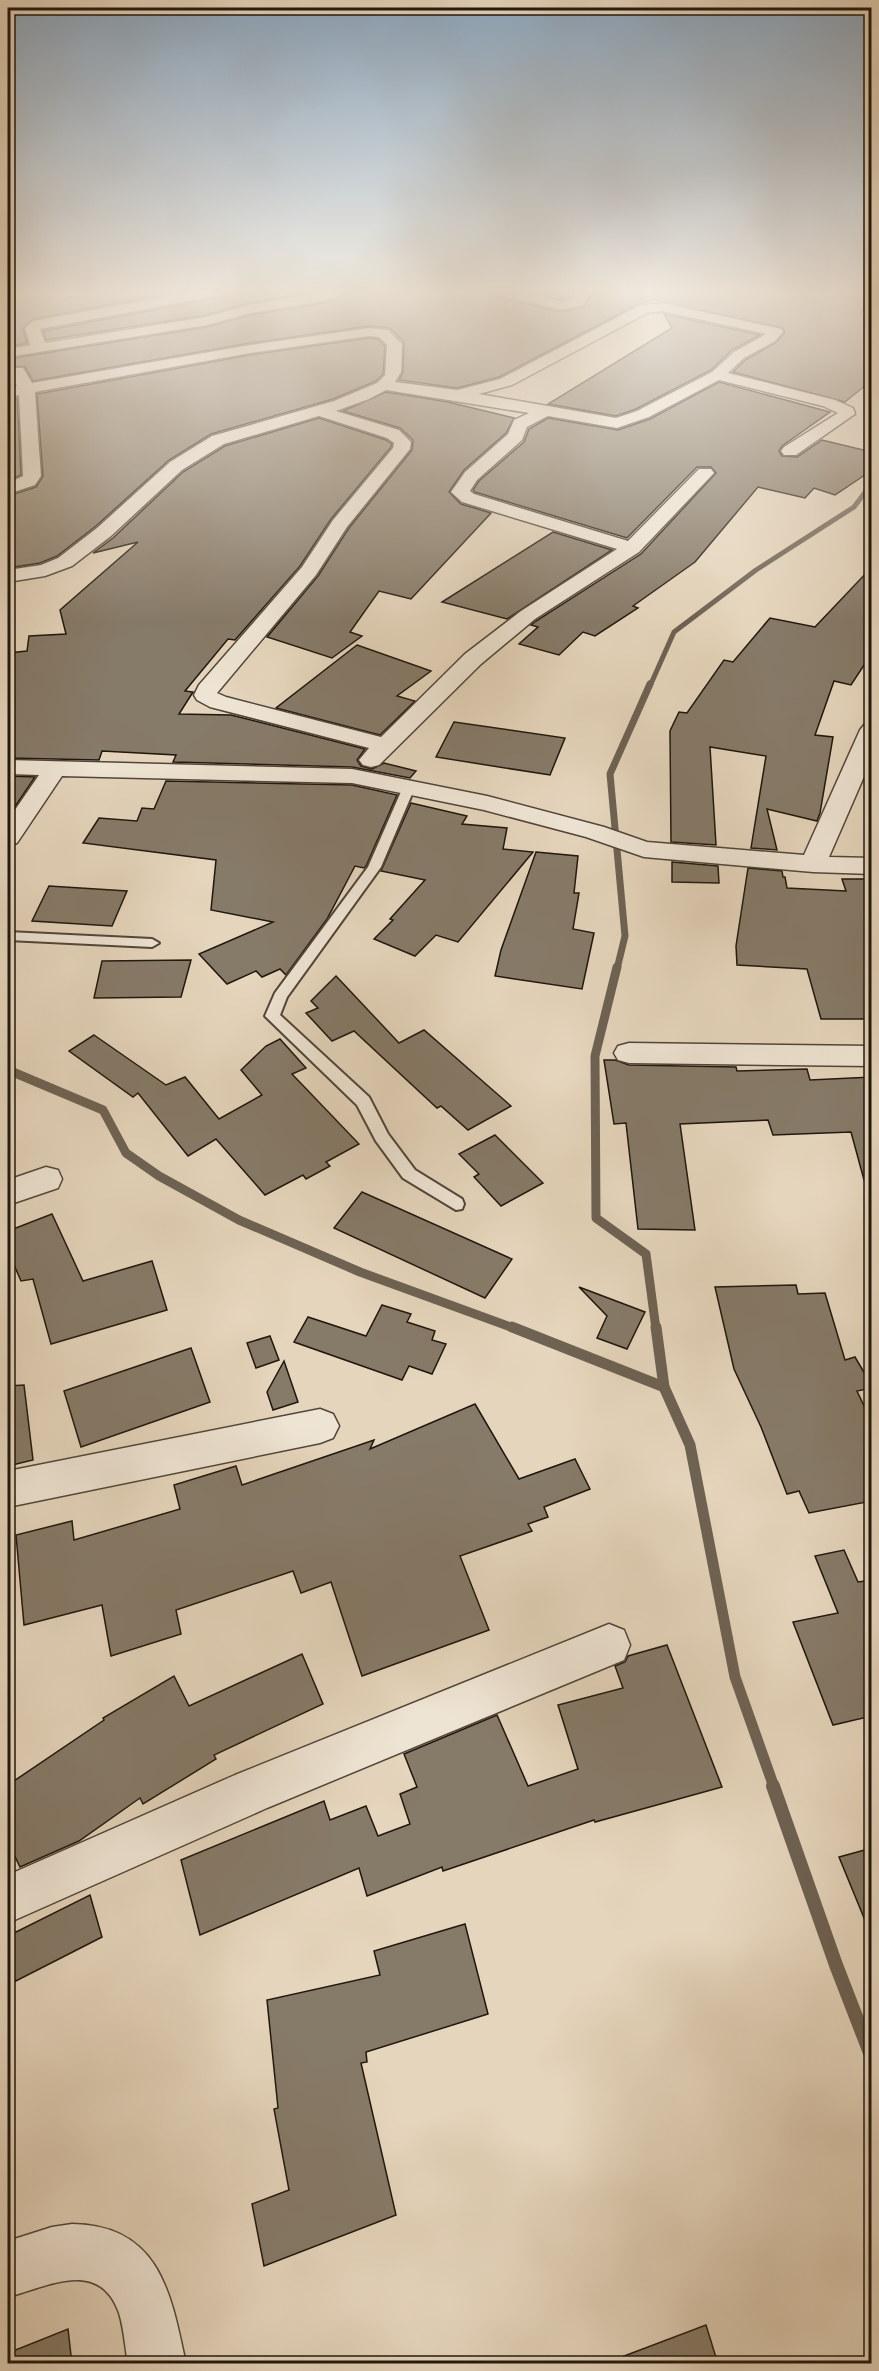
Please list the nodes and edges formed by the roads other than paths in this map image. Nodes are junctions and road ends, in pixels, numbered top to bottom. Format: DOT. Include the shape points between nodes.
graph roads {
  1 [pos="28,400"];
  2 [pos="351,400"];
  3 [pos="483,400"];
  4 [pos="670,400"];
  5 [pos="816,400"];
  6 [pos="319,411"];
  7 [pos="544,411"];
  8 [pos="790,451"];
  9 [pos="705,473"];
  10 [pos="8,489"];
  11 [pos="632,548"];
  12 [pos="8,576"];
  13 [pos="872,730"];
  14 [pos="387,746"];
  15 [pos="8,767"];
  16 [pos="54,770"];
  17 [pos="352,776"];
  18 [pos="409,788"];
  19 [pos="8,838"];
  20 [pos="813,864"];
  21 [pos="872,866"];
  22 [pos="8,936"];
  23 [pos="152,943"];
  24 [pos="629,1053"];
  25 [pos="872,1056"];
  26 [pos="46,1179"];
  27 [pos="8,1193"];
  28 [pos="456,1204"];
  29 [pos="320,1426"];
  30 [pos="8,1489"];
  31 [pos="609,1645"];
  32 [pos="8,1899"];
  33 [pos="8,2269"];
  34 [pos="157,2364"];
  1 -- 10 [label="street" via="32,476"];
  2 -- 6 [label="street"];
  3 -- 7 [label="street"];
  4 -- 7 [label="street" via="617,423"];
  5 -- 8 [label="street" via="847,414"];
  6 -- 12 [label="street" via="248,429 197,450 171,468 64,563"];
  6 -- 14 [label="street" via="393,434 403,441 401,449 340,524 309,570 205,695 218,702"];
  7 -- 11 [label="street" via="520,424 516,436 471,476 460,492 468,498"];
  9 -- 11 [label="street"];
  11 -- 14 [label="street" via="528,615 473,659"];
  13 -- 20 [label="street"];
  14 -- 17 [label="street"];
  15 -- 16 [label="street"];
  16 -- 17 [label="street"];
  16 -- 19 [label="street"];
  17 -- 18 [label="street"];
  18 -- 20 [label="street" via="487,803 644,849"];
  18 -- 28 [label="lane" via="374,867 280,996 272,1016 363,1101 382,1137 409,1174"];
  20 -- 21 [label="street"];
  22 -- 23 [label="lane"];
  24 -- 25 [label="street"];
  26 -- 27 [label="street"];
  29 -- 30 [label="street"];
  31 -- 32 [label="street" via="251,1791"];
  33 -- 34 [label="street" via="76,2250 105,2253 128,2272 146,2309"];
}
